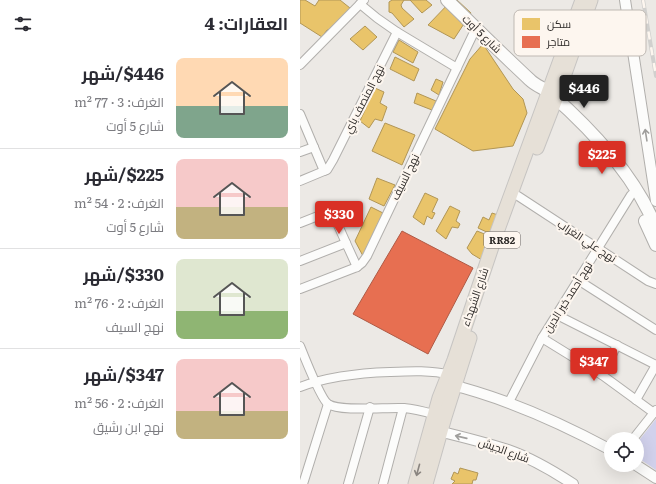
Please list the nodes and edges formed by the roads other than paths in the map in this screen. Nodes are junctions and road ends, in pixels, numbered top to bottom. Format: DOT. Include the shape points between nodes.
graph roads {
  1 [pos="447,0"];
  2 [pos="582,0"];
  3 [pos="590,0"];
  4 [pos="624,0"];
  5 [pos="362,2"];
  6 [pos="578,10"];
  7 [pos="586,10"];
  8 [pos="626,10"];
  9 [pos="476,28"];
  10 [pos="397,32"];
  11 [pos="562,56"];
  12 [pos="568,56"];
  13 [pos="633,56"];
  14 [pos="301,63"];
  15 [pos="457,68"];
  16 [pos="551,99"];
  17 [pos="300,114"];
  18 [pos="314,147"];
  19 [pos="300,152"];
  20 [pos="324,171"];
  21 [pos="300,181"];
  22 [pos="515,195"];
  23 [pos="631,195"];
  24 [pos="656,201"];
  25 [pos="300,223"];
  26 [pos="656,228"];
  27 [pos="346,243"];
  28 [pos="656,245"];
  29 [pos="599,249"];
  30 [pos="300,261"];
  31 [pos="357,267"];
  32 [pos="578,280"];
  33 [pos="656,284"];
  34 [pos="300,290"];
  35 [pos="557,315"];
  36 [pos="656,330"];
  37 [pos="542,338"];
  38 [pos="617,345"];
  39 [pos="300,346"];
  40 [pos="656,365"];
  41 [pos="602,375"];
  42 [pos="452,380"];
  43 [pos="316,381"];
  44 [pos="300,387"];
  45 [pos="636,400"];
  46 [pos="509,402"];
  47 [pos="328,404"];
  48 [pos="370,407"];
  49 [pos="403,408"];
  50 [pos="655,411"];
  51 [pos="440,415"];
  52 [pos="436,431"];
  53 [pos="638,432"];
  54 [pos="604,446"];
  55 [pos="644,470"];
  56 [pos="656,478"];
  57 [pos="303,484"];
  58 [pos="348,484"];
  59 [pos="383,484"];
  60 [pos="415,484"];
  61 [pos="426,484"];
  62 [pos="573,484"];
  1 -- 9 [label="main road, شارع 5 أوت"];
  2 -- 6 [label="main road, شارع الشهداء / RR82"];
  3 -- 7 [label="main road, شارع الشهداء / RR82"];
  8 -- 4 [label="street, one-way"];
  5 -- 10 [label="street" via="377,18"];
  5 -- 14 [label="street"];
  9 -- 15 [label="street, نهج السيف"];
  9 -- 16 [label="main road, شارع 5 أوت"];
  10 -- 15 [label="street"];
  10 -- 20 [label="street, نهج المنصف باي" via="333,160"];
  11 -- 16 [label="main road, شارع الشهداء / RR82"];
  12 -- 16 [label="main road, شارع الشهداء / RR82"];
  24 -- 13 [label="street, one-way"];
  15 -- 31 [label="street, نهج السيف" via="367,256"];
  16 -- 22 [label="main road, شارع الشهداء / RR82"];
  16 -- 23 [label="main road, شارع 5 أوت" via="604,159"];
  16 -- 26 [label="main road, شارع 5 أوت" via="594,137 623,171 636,189"];
  17 -- 18 [label="street"];
  18 -- 19 [label="street"];
  18 -- 20 [label="street"];
  20 -- 21 [label="street"];
  22 -- 29 [label="street, نهج علي الغراب"];
  22 -- 42 [label="main road, شارع الشهداء / RR82" via="496,235"];
  23 -- 28 [label="main road, شارع 5 أوت"];
  23 -- 29 [label="street, نهج أحمد خير الدين"];
  25 -- 27 [label="street" via="330,212"];
  27 -- 30 [label="street"];
  27 -- 31 [label="street"];
  29 -- 32 [label="street, نهج أحمد خير الدين"];
  29 -- 33 [label="street, نهج علي الغراب" via="648,282"];
  31 -- 34 [label="street, نهج السيف"];
  32 -- 35 [label="street, نهج أحمد خير الدين"];
  32 -- 36 [label="street"];
  35 -- 37 [label="street, نهج أحمد خير الدين"];
  35 -- 38 [label="street"];
  37 -- 41 [label="street"];
  37 -- 46 [label="street, نهج أحمد خير الدين"];
  38 -- 40 [label="street"];
  38 -- 41 [label="street"];
  39 -- 43 [label="street"];
  40 -- 45 [label="street"];
  41 -- 45 [label="street"];
  42 -- 43 [label="street" via="422,370 362,373"];
  42 -- 46 [label="street"];
  42 -- 51 [label="main road, شارع الشهداء / RR82"];
  43 -- 44 [label="street"];
  43 -- 47 [label="street" via="320,394"];
  45 -- 50 [label="street"];
  46 -- 54 [label="street" via="554,420"];
  47 -- 48 [label="street" via="341,408"];
  47 -- 57 [label="street"];
  48 -- 49 [label="street"];
  48 -- 58 [label="street"];
  49 -- 51 [label="street"];
  49 -- 59 [label="street"];
  50 -- 53 [label="street"];
  51 -- 52 [label="main road, شارع الشهداء / RR82"];
  52 -- 60 [label="main road, شارع الشهداء / RR82, one-way"];
  52 -- 61 [label="main road, شارع الشهداء / RR82"];
  62 -- 52 [label="street, شارع الجيش, one-way" via="535,461 510,450"];
  55 -- 56 [label="street"];
}
